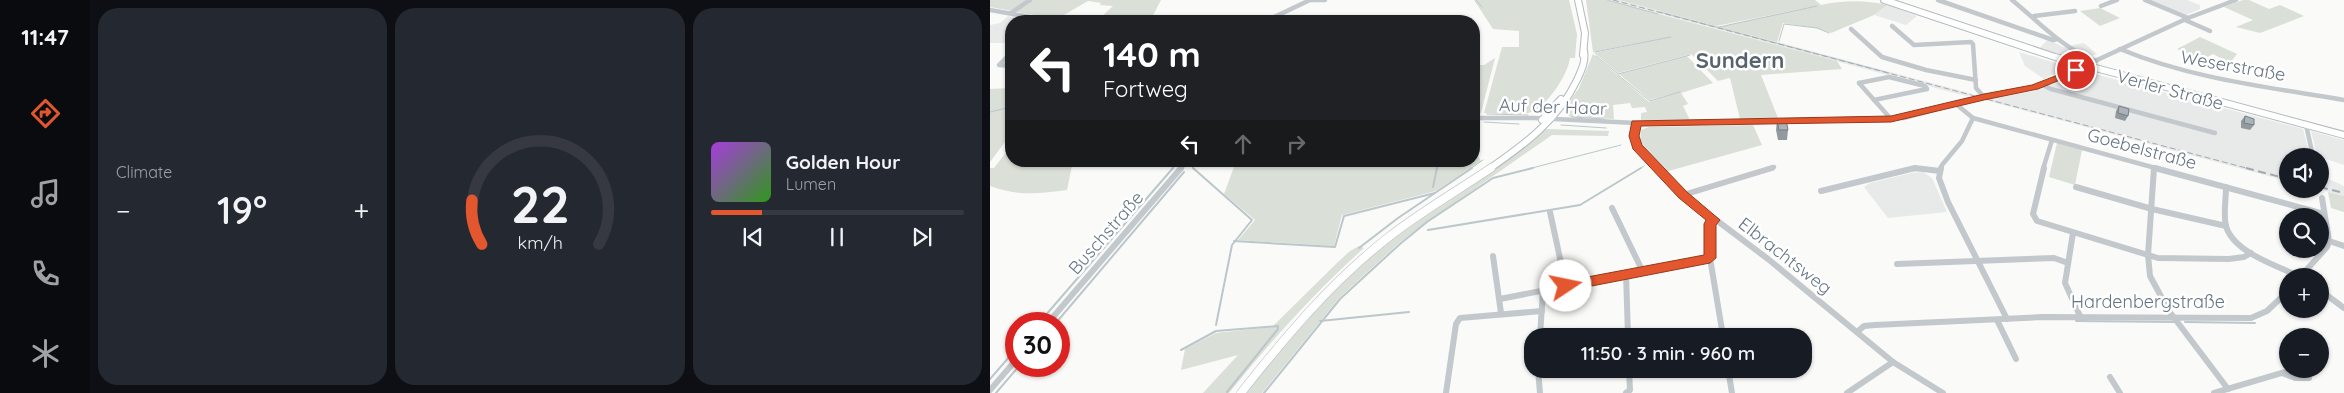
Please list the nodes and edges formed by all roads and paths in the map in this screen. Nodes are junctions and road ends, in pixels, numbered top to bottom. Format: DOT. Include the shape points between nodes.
graph roads {
  1 [pos="1030,0"];
  2 [pos="1310,0"];
  3 [pos="1325,0"];
  4 [pos="1579,0"];
  5 [pos="1938,0"];
  6 [pos="2012,0"];
  7 [pos="2116,0"];
  8 [pos="2145,0"];
  9 [pos="2236,0"];
  10 [pos="1891,1"];
  11 [pos="2101,6"];
  12 [pos="990,10"];
  13 [pos="2075,11"];
  14 [pos="1011,14"];
  15 [pos="1017,15"];
  16 [pos="1279,15"];
  17 [pos="2034,16"];
  18 [pos="2186,19"];
  19 [pos="1892,26"];
  20 [pos="1851,29"];
  21 [pos="2210,31"];
  22 [pos="2057,39"];
  23 [pos="2120,49"];
  24 [pos="2107,55"];
  25 [pos="1005,59"];
  26 [pos="2090,59"];
  27 [pos="2096,61"];
  28 [pos="2076,64"];
  29 [pos="1005,66"];
  30 [pos="2084,67"];
  31 [pos="1976,80"];
  32 [pos="2053,80"];
  33 [pos="2043,85"];
  34 [pos="1984,97"];
  35 [pos="1874,100"];
  36 [pos="2344,100"];
  37 [pos="1956,104"];
  38 [pos="1480,118"];
  39 [pos="1973,118"];
  40 [pos="1891,119"];
  41 [pos="1546,121"];
  42 [pos="1636,123"];
  43 [pos="2306,126"];
  44 [pos="2215,132"];
  45 [pos="2344,135"];
  46 [pos="2052,140"];
  47 [pos="2311,148"];
  48 [pos="1182,167"];
  49 [pos="1774,167"];
  50 [pos="2154,168"];
  51 [pos="1940,171"];
  52 [pos="2076,187"];
  53 [pos="2226,187"];
  54 [pos="1821,191"];
  55 [pos="1683,195"];
  56 [pos="2322,198"];
  57 [pos="1612,208"];
  58 [pos="2302,208"];
  59 [pos="2323,208"];
  60 [pos="2152,209"];
  61 [pos="1550,212"];
  62 [pos="1714,220"];
  63 [pos="2226,226"];
  64 [pos="2073,232"];
  65 [pos="2329,241"];
  66 [pos="2344,246"];
  67 [pos="2251,253"];
  68 [pos="2148,255"];
  69 [pos="1493,256"];
  70 [pos="1710,258"];
  71 [pos="2317,258"];
  72 [pos="1979,262"];
  73 [pos="2068,263"];
  74 [pos="1897,264"];
  75 [pos="2283,268"];
  76 [pos="2307,268"];
  77 [pos="1642,270"];
  78 [pos="1626,273"];
  79 [pos="1566,286"];
  80 [pos="1543,290"];
  81 [pos="2329,297"];
  82 [pos="1500,299"];
  83 [pos="2279,301"];
  84 [pos="2344,308"];
  85 [pos="1542,311"];
  86 [pos="1057,312"];
  87 [pos="1501,313"];
  88 [pos="2080,316"];
  89 [pos="2175,317"];
  90 [pos="2006,319"];
  91 [pos="1997,320"];
  92 [pos="1541,328"];
  93 [pos="1628,328"];
  94 [pos="1722,328"];
  95 [pos="1857,332"];
  96 [pos="2016,359"];
  97 [pos="1893,362"];
  98 [pos="1005,373"];
  99 [pos="2279,374"];
  100 [pos="1539,378"];
  101 [pos="1629,378"];
  102 [pos="1730,378"];
  103 [pos="2110,378"];
  104 [pos="2228,389"];
  105 [pos="990,390"];
  106 [pos="1241,393"];
  107 [pos="1446,393"];
  108 [pos="1540,393"];
  109 [pos="1626,393"];
  110 [pos="1732,393"];
  111 [pos="1847,393"];
  112 [pos="1943,393"];
  113 [pos="2120,393"];
  114 [pos="2214,393"];
  1 -- 14 [label="street"];
  2 -- 3 [label="street"];
  2 -- 16 [label="street"];
  4 -- 41 [label="main road" via="1585,55 1567,100"];
  5 -- 22 [label="street"];
  6 -- 17 [label="street"];
  7 -- 11 [label="street"];
  8 -- 18 [label="street"];
  9 -- 18 [label="street, Auf der Haar"];
  10 -- 28 [label="main road, Verler Straße" via="1978,34"];
  12 -- 14 [label="street"];
  13 -- 17 [label="street"];
  14 -- 15 [label="street"];
  17 -- 22 [label="street"];
  18 -- 21 [label="street"];
  18 -- 23 [label="street, Auf der Haar"];
  19 -- 31 [label="street" via="1914,45 1971,42"];
  20 -- 31 [label="street" via="1882,57"];
  22 -- 26 [label="street" via="2070,50"];
  23 -- 24 [label="street, Auf der Haar"];
  23 -- 36 [label="street, Weserstraße" via="2177,71"];
  24 -- 26 [label="street, Auf der Haar"];
  24 -- 27 [label="street, Auf der Haar"];
  25 -- 29 [label="street" via="999,65"];
  26 -- 27 [label="street"];
  26 -- 28 [label="street, Auf der Haar"];
  27 -- 30 [label="street, Auf der Haar"];
  28 -- 30 [label="main road, Verler Straße"];
  28 -- 32 [label="street, Auf der Haar"];
  30 -- 32 [label="street, Auf der Haar"];
  30 -- 43 [label="main road, Verler Straße"];
  31 -- 34 [label="street" via="1976,88"];
  32 -- 33 [label="street, Auf der Haar"];
  33 -- 34 [label="street, Auf der Haar"];
  33 -- 44 [label="street"];
  34 -- 37 [label="street, Auf der Haar"];
  35 -- 35 [label="street" via="1892,96 1928,89 1889,77 1859,83"];
  35 -- 40 [label="street"];
  37 -- 39 [label="street, Goebelstraße"];
  37 -- 40 [label="street, Auf der Haar"];
  38 -- 41 [label="street, Auf der Haar"];
  39 -- 46 [label="street, Goebelstraße"];
  39 -- 51 [label="street" via="1962,141"];
  40 -- 42 [label="street, Auf der Haar"];
  41 -- 42 [label="street, Auf der Haar"];
  41 -- 106 [label="main road" via="1519,146 1385,240 1338,281 1276,347"];
  42 -- 55 [label="street, Elbrachtsweg" via="1634,136 1637,146"];
  43 -- 45 [label="main road, Verler Straße"];
  43 -- 47 [label="street"];
  46 -- 50 [label="street, Goebelstraße"];
  46 -- 64 [label="street" via="2040,177 2033,217 2041,223"];
  48 -- 86 [label="street, Buschstraße"];
  49 -- 55 [label="street"];
  50 -- 53 [label="street, Goebelstraße"];
  50 -- 60 [label="street"];
  51 -- 54 [label="street" via="1915,168"];
  51 -- 72 [label="street" via="1939,178 1948,202"];
  52 -- 60 [label="street"];
  53 -- 58 [label="street, Goebelstraße"];
  53 -- 63 [label="street"];
  55 -- 62 [label="street, Elbrachtsweg"];
  56 -- 59 [label="street"];
  57 -- 77 [label="street"];
  60 -- 63 [label="street"];
  60 -- 68 [label="street"];
  61 -- 79 [label="street"];
  62 -- 70 [label="street" via="1710,224"];
  62 -- 95 [label="street, Elbrachtsweg" via="1768,258"];
  63 -- 67 [label="street" via="2231,238"];
  64 -- 68 [label="street"];
  64 -- 73 [label="street"];
  65 -- 66 [label="street"];
  67 -- 68 [label="street" via="2244,257 2188,260"];
  67 -- 75 [label="street"];
  68 -- 89 [label="street" via="2148,270 2153,284"];
  69 -- 82 [label="street"];
  70 -- 77 [label="street"];
  70 -- 94 [label="street"];
  71 -- 76 [label="street"];
  72 -- 73 [label="street" via="2054,258"];
  72 -- 74 [label="street"];
  72 -- 90 [label="street"];
  73 -- 88 [label="street" via="2065,283"];
  77 -- 78 [label="street"];
  78 -- 79 [label="street"];
  78 -- 93 [label="street"];
  79 -- 80 [label="street"];
  80 -- 82 [label="street"];
  80 -- 85 [label="street"];
  81 -- 84 [label="street"];
  82 -- 87 [label="street"];
  83 -- 89 [label="street, Hardenbergstraße" via="2262,315 2251,318"];
  85 -- 87 [label="street"];
  85 -- 92 [label="street"];
  87 -- 107 [label="street" via="1460,318 1456,324"];
  88 -- 89 [label="street, Hardenbergstraße"];
  88 -- 90 [label="street, Hardenbergstraße"];
  89 -- 104 [label="street"];
  90 -- 91 [label="street, Hardenbergstraße"];
  91 -- 95 [label="street, Hardenbergstraße" via="1875,325 1864,326"];
  91 -- 96 [label="street"];
  95 -- 97 [label="street, Elbrachtsweg"];
  97 -- 111 [label="street"];
  97 -- 112 [label="street, Elbrachtsweg"];
  98 -- 105 [label="street"];
  99 -- 104 [label="street"];
  100 -- 108 [label="street"];
  101 -- 109 [label="street" via="1630,390"];
  102 -- 110 [label="street"];
  103 -- 113 [label="street"];
  104 -- 114 [label="street"];
}
